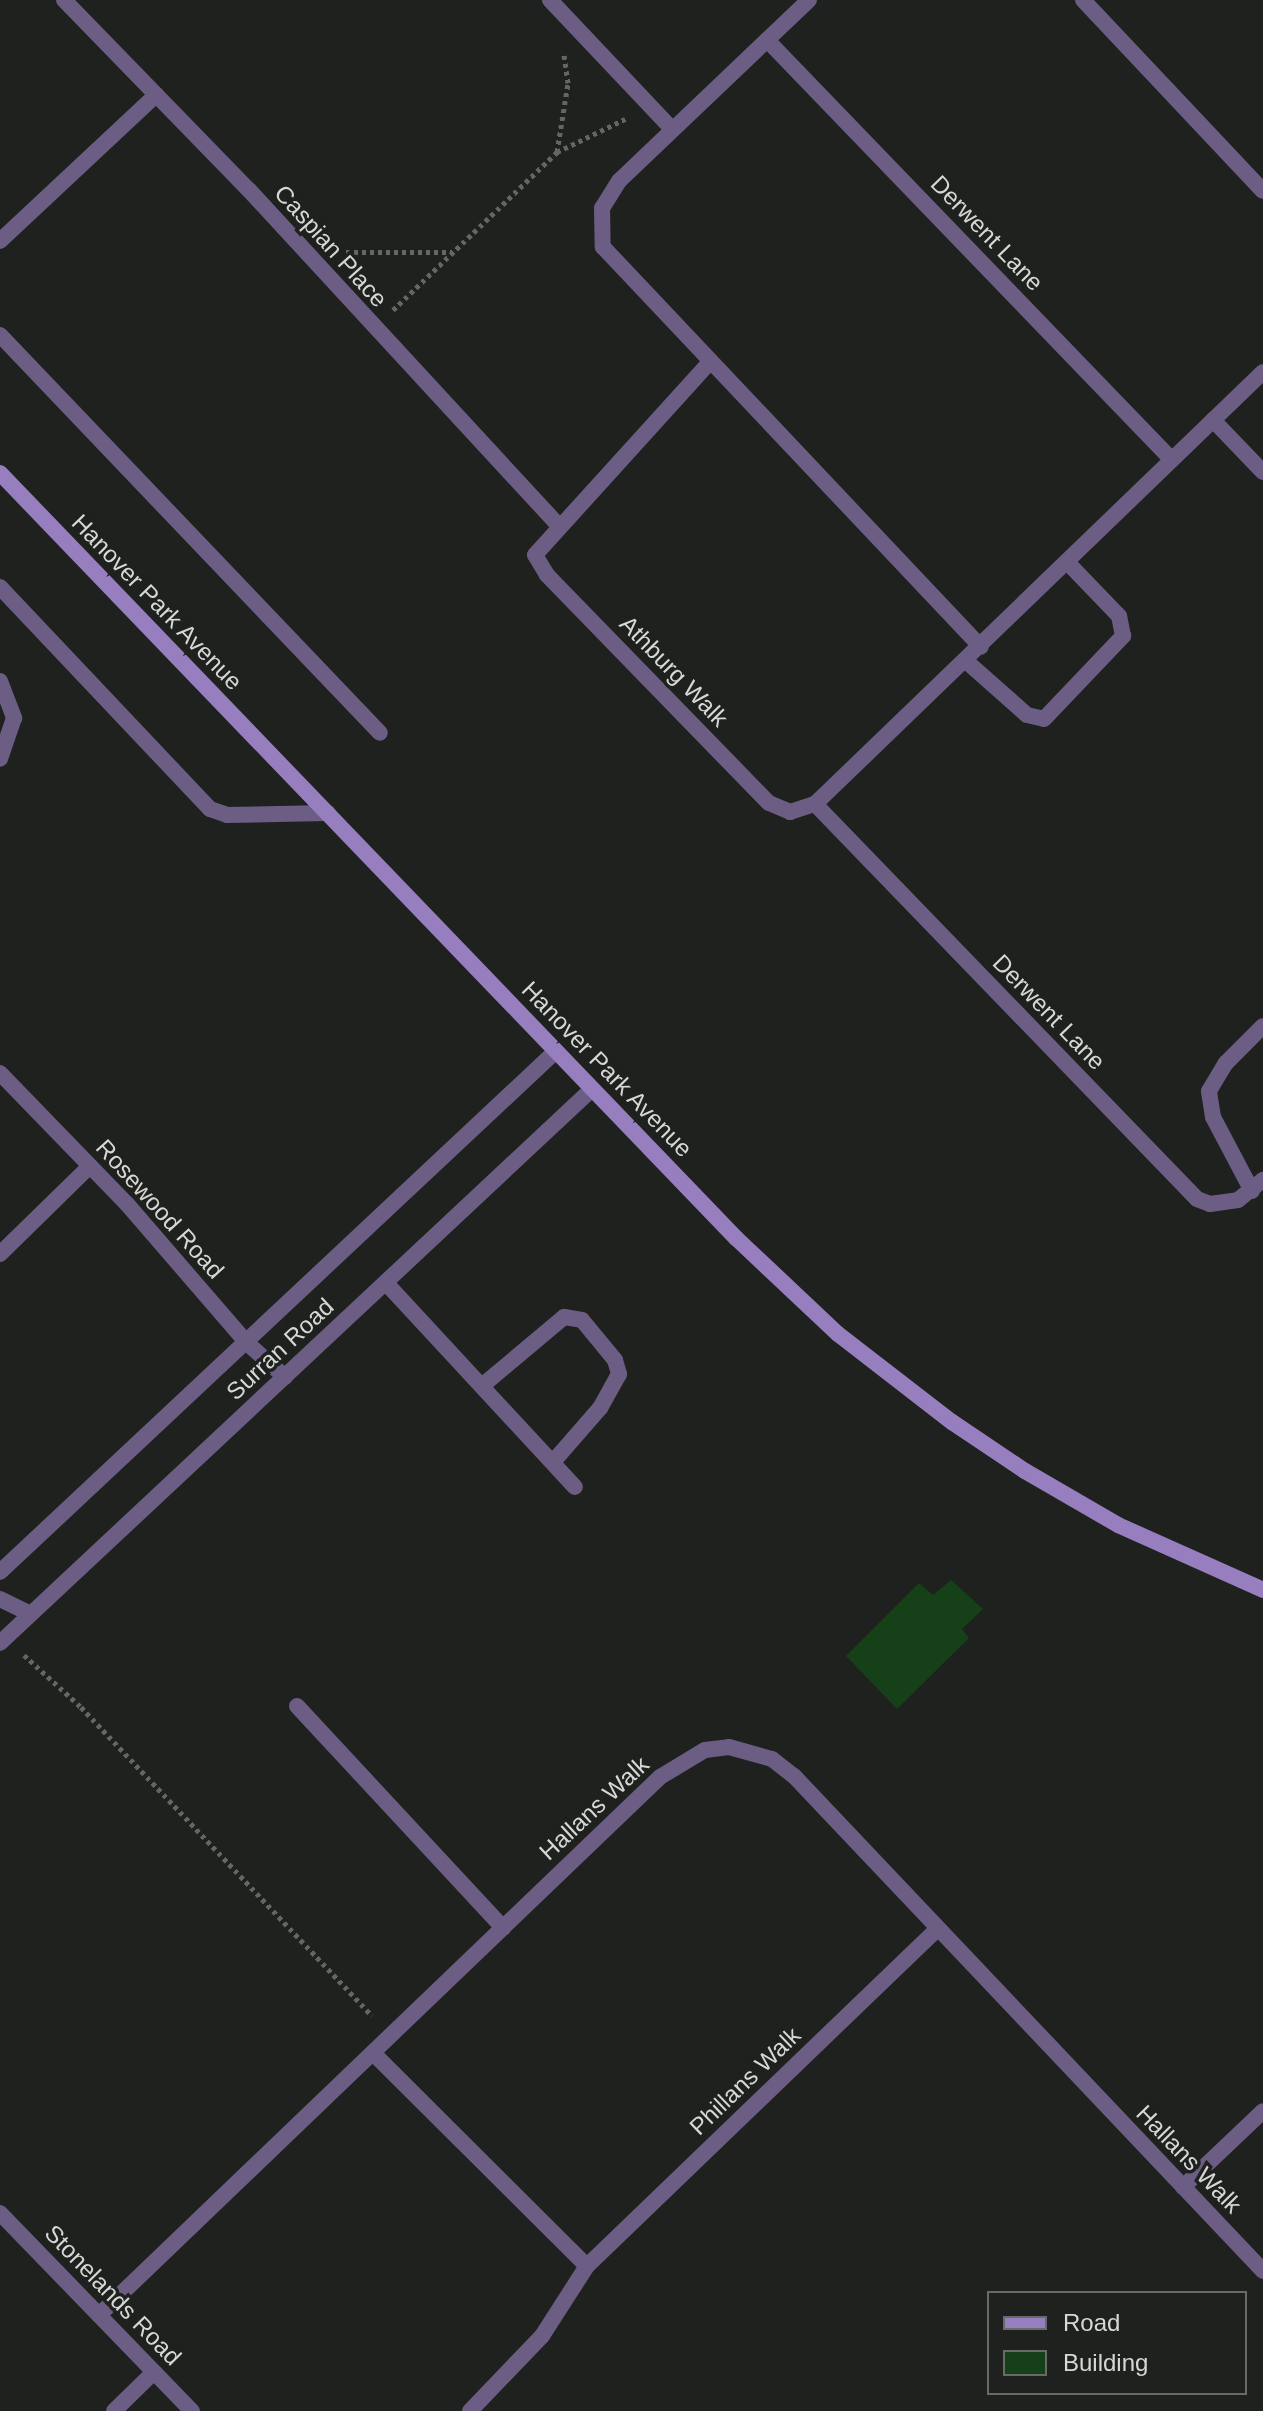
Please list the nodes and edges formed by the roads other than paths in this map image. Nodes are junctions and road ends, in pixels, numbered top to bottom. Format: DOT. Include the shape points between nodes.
graph roads {
  1 [pos="64,0"];
  2 [pos="550,0"];
  3 [pos="809,0"];
  4 [pos="1083,0"];
  5 [pos="767,40"];
  6 [pos="156,95"];
  7 [pos="671,128"];
  8 [pos="1263,191"];
  9 [pos="0,241"];
  10 [pos="0,335"];
  11 [pos="709,363"];
  12 [pos="1263,372"];
  13 [pos="1213,420"];
  14 [pos="1172,460"];
  15 [pos="1263,472"];
  16 [pos="0,473"];
  17 [pos="559,526"];
  18 [pos="1067,562"];
  19 [pos="0,587"];
  20 [pos="981,647"];
  21 [pos="966,661"];
  22 [pos="0,681"];
  23 [pos="380,733"];
  24 [pos="0,759"];
  25 [pos="815,804"];
  26 [pos="328,813"];
  27 [pos="1263,1026"];
  28 [pos="556,1051"];
  29 [pos="0,1073"];
  30 [pos="592,1089"];
  31 [pos="90,1166"];
  32 [pos="1257,1185"];
  33 [pos="0,1254"];
  34 [pos="386,1283"];
  35 [pos="247,1343"];
  36 [pos="285,1377"];
  37 [pos="483,1385"];
  38 [pos="553,1462"];
  39 [pos="575,1487"];
  40 [pos="0,1572"];
  41 [pos="1263,1590"];
  42 [pos="0,1599"];
  43 [pos="31,1614"];
  44 [pos="3,1641"];
  45 [pos="297,1706"];
  46 [pos="503,1928"];
  47 [pos="936,1930"];
  48 [pos="373,2053"];
  49 [pos="1263,2111"];
  50 [pos="1183,2187"];
  51 [pos="0,2213"];
  52 [pos="587,2266"];
  53 [pos="1263,2271"];
  54 [pos="99,2315"];
  55 [pos="154,2372"];
  56 [pos="114,2411"];
  57 [pos="192,2411"];
  58 [pos="470,2411"];
  1 -- 6 [label="street, Caspian Place"];
  2 -- 7 [label="street"];
  3 -- 5 [label="street"];
  4 -- 8 [label="street"];
  5 -- 7 [label="street"];
  5 -- 14 [label="street, Derwent Lane"];
  6 -- 9 [label="street"];
  6 -- 17 [label="street, Caspian Place"];
  7 -- 11 [label="street" via="608,195 600,232 615,264"];
  10 -- 23 [label="street"];
  11 -- 17 [label="street, Athburg Walk"];
  11 -- 20 [label="street"];
  12 -- 13 [label="street"];
  13 -- 14 [label="street"];
  13 -- 15 [label="street"];
  14 -- 18 [label="street"];
  16 -- 26 [label="street, Hanover Park Avenue"];
  17 -- 25 [label="street, Athburg Walk" via="535,555 547,575 769,803 790,812"];
  18 -- 20 [label="street"];
  18 -- 21 [label="street" via="1119,616 1123,636 1044,719 1027,715"];
  19 -- 26 [label="street" via="210,809 227,815"];
  20 -- 21 [label="street"];
  21 -- 25 [label="street"];
  22 -- 24 [label="street" via="14,718"];
  25 -- 32 [label="street, Derwent Lane" via="1197,1199 1222,1204"];
  26 -- 28 [label="street, Hanover Park Avenue"];
  27 -- 32 [label="street" via="1226,1063 1209,1091 1213,1117"];
  28 -- 30 [label="street, Hanover Park Avenue"];
  28 -- 35 [label="street, Surran Road"];
  29 -- 31 [label="street, Rosewood Road"];
  30 -- 34 [label="street, Surran Road"];
  30 -- 41 [label="street, Hanover Park Avenue" via="752,1255 912,1393 1094,1512"];
  31 -- 33 [label="street"];
  31 -- 35 [label="street, Rosewood Road"];
  34 -- 36 [label="street, Surran Road"];
  34 -- 37 [label="street"];
  35 -- 36 [label="street, Rosewood Road"];
  35 -- 40 [label="street, Surran Road"];
  36 -- 43 [label="street, Surran Road"];
  37 -- 38 [label="street"];
  37 -- 38 [label="street" via="564,1317 582,1320 615,1360 619,1374 600,1408"];
  38 -- 39 [label="street"];
  42 -- 43 [label="street"];
  43 -- 44 [label="street, Surran Road"];
  45 -- 46 [label="street"];
  46 -- 47 [label="street, Hallans Walk" via="660,1777 705,1750 729,1747 772,1759 794,1776"];
  46 -- 48 [label="street, Hallans Walk"];
  47 -- 50 [label="street, Hallans Walk"];
  47 -- 52 [label="street, Phillans Walk"];
  48 -- 52 [label="street"];
  48 -- 54 [label="street, Hallans Walk"];
  49 -- 50 [label="street"];
  50 -- 53 [label="street, Hallans Walk"];
  51 -- 54 [label="street, Stonelands Road"];
  52 -- 58 [label="street, Phillans Walk" via="542,2336"];
  54 -- 55 [label="street, Stonelands Road"];
  55 -- 56 [label="street"];
  55 -- 57 [label="street, Stonelands Road"];
}
